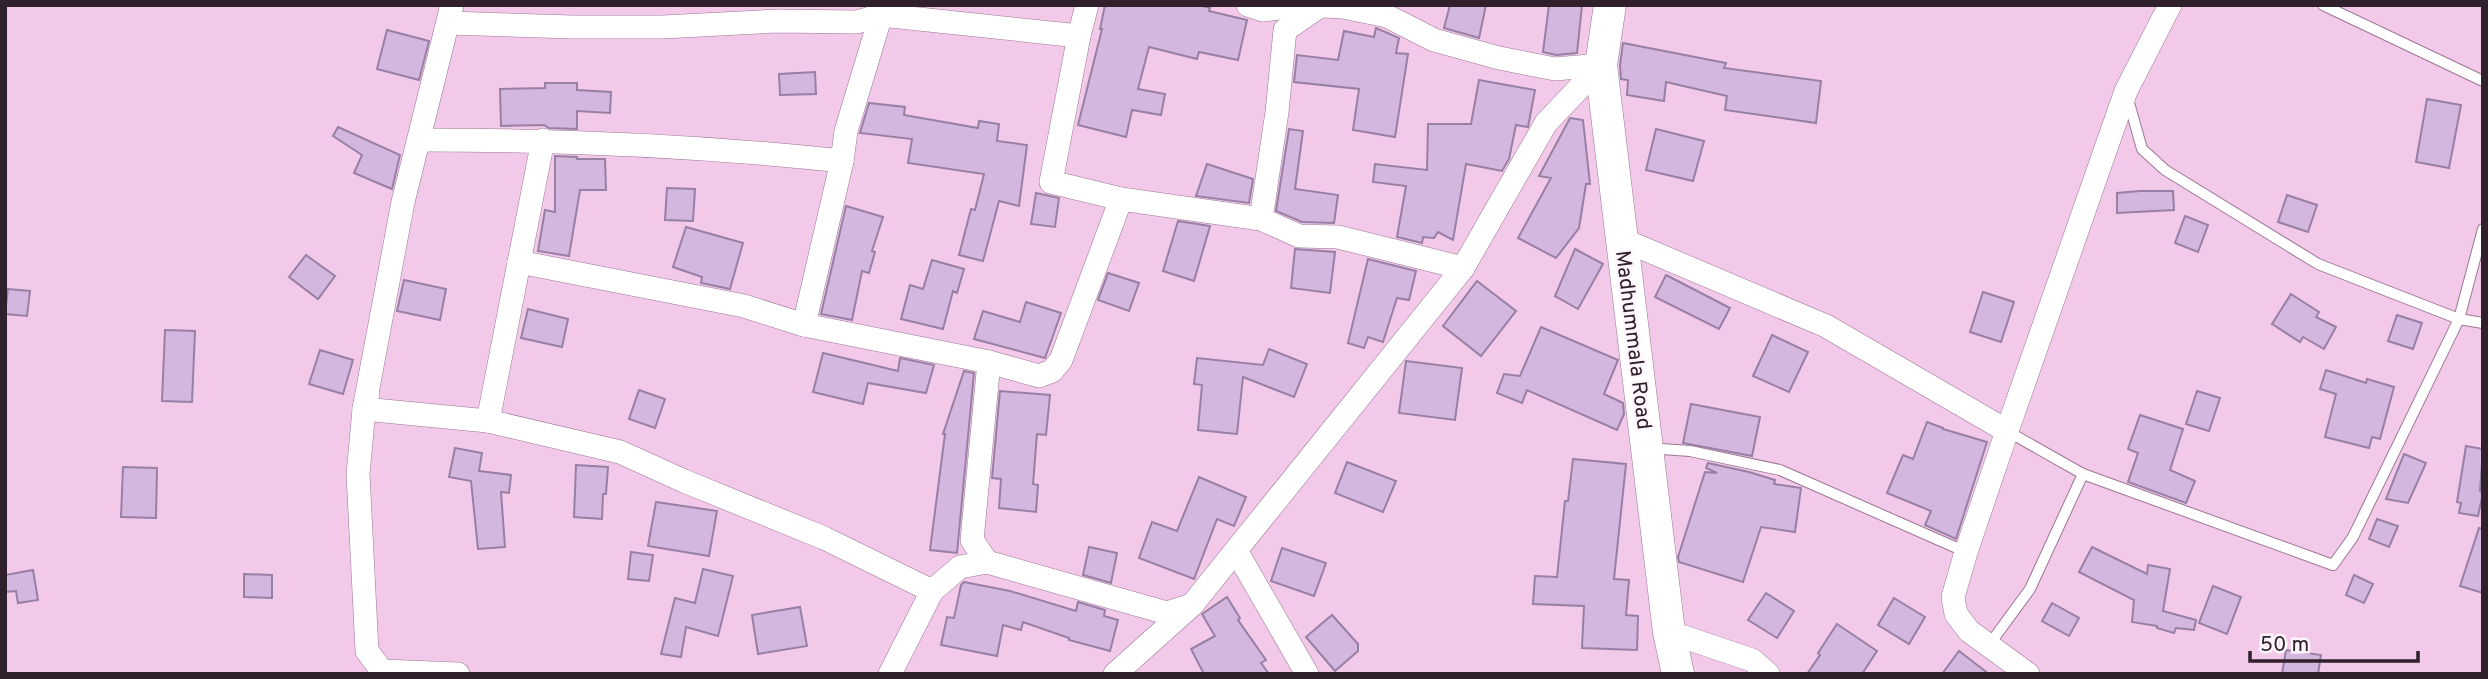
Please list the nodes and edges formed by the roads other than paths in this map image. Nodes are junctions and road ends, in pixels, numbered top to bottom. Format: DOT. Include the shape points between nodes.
graph roads {
  1 [pos="1087,5"];
  2 [pos="1248,5"];
  3 [pos="1306,5"];
  4 [pos="1610,5"];
  5 [pos="2170,5"];
  6 [pos="1320,6"];
  7 [pos="2321,6"];
  8 [pos="881,10"];
  9 [pos="450,14"];
  10 [pos="1079,36"];
  11 [pos="1601,65"];
  12 [pos="2483,81"];
  13 [pos="2126,91"];
  14 [pos="419,139"];
  15 [pos="543,140"];
  16 [pos="842,161"];
  17 [pos="1121,199"];
  18 [pos="1261,219"];
  19 [pos="2483,229"];
  20 [pos="1621,239"];
  21 [pos="519,262"];
  22 [pos="1463,268"];
  23 [pos="2459,319"];
  24 [pos="2483,323"];
  25 [pos="804,324"];
  26 [pos="989,362"];
  27 [pos="374,377"];
  28 [pos="364,409"];
  29 [pos="488,421"];
  30 [pos="2007,431"];
  31 [pos="1648,448"];
  32 [pos="2083,474"];
  33 [pos="1237,552"];
  34 [pos="1965,552"];
  35 [pos="987,562"];
  36 [pos="932,591"];
  37 [pos="1192,606"];
  38 [pos="1669,632"];
  39 [pos="1989,645"];
  40 [pos="458,674"];
  41 [pos="890,674"];
  42 [pos="1115,674"];
  43 [pos="1307,674"];
  44 [pos="1678,674"];
  45 [pos="1768,674"];
  46 [pos="2028,674"];
  1 -- 10 [label="street"];
  2 -- 3 [label="street" via="1263,10"];
  3 -- 6 [label="street"];
  4 -- 11 [label="street, Madhummala Road"];
  5 -- 13 [label="street"];
  6 -- 11 [label="street" via="1387,16 1434,40 1499,58 1555,69"];
  6 -- 18 [label="street" via="1285,30"];
  7 -- 12 [label="lane"];
  8 -- 9 [label="street" via="857,22 663,27 572,27"];
  8 -- 10 [label="street"];
  8 -- 16 [label="street" via="846,131"];
  9 -- 14 [label="street"];
  10 -- 17 [label="street" via="1051,183"];
  11 -- 20 [label="street, Madhummala Road"];
  11 -- 22 [label="street" via="1546,123"];
  13 -- 23 [label="lane" via="2142,149 2165,170 2318,264"];
  13 -- 30 [label="street"];
  14 -- 15 [label="street"];
  14 -- 28 [label="street" via="402,202"];
  15 -- 16 [label="street" via="741,150"];
  15 -- 21 [label="street"];
  16 -- 25 [label="street"];
  17 -- 18 [label="street"];
  17 -- 26 [label="street" via="1061,360 1040,376"];
  18 -- 22 [label="street" via="1299,236 1338,237"];
  19 -- 23 [label="lane"];
  20 -- 30 [label="street" via="1826,326"];
  20 -- 31 [label="street, Madhummala Road"];
  21 -- 25 [label="street" via="744,306"];
  21 -- 29 [label="street"];
  22 -- 33 [label="street"];
  23 -- 24 [label="lane"];
  23 -- 32 [label="lane" via="2353,537 2333,565"];
  25 -- 26 [label="street"];
  26 -- 35 [label="street" via="972,540"];
  27 -- 28 [label="street"];
  28 -- 29 [label="street"];
  28 -- 40 [label="street" via="358,474 367,650 382,671"];
  29 -- 36 [label="street" via="620,452 824,538"];
  30 -- 32 [label="lane"];
  30 -- 34 [label="street"];
  31 -- 34 [label="lane" via="1690,451 1780,470"];
  31 -- 38 [label="street, Madhummala Road"];
  32 -- 39 [label="lane" via="2030,589"];
  33 -- 37 [label="street"];
  33 -- 43 [label="street"];
  34 -- 39 [label="street" via="1953,597 1956,614"];
  35 -- 36 [label="street" via="960,567"];
  35 -- 37 [label="street" via="1167,613"];
  36 -- 41 [label="street"];
  37 -- 42 [label="street"];
  38 -- 44 [label="street, Madhummala Road"];
  38 -- 45 [label="street" via="1752,660"];
  39 -- 46 [label="street"];
}
